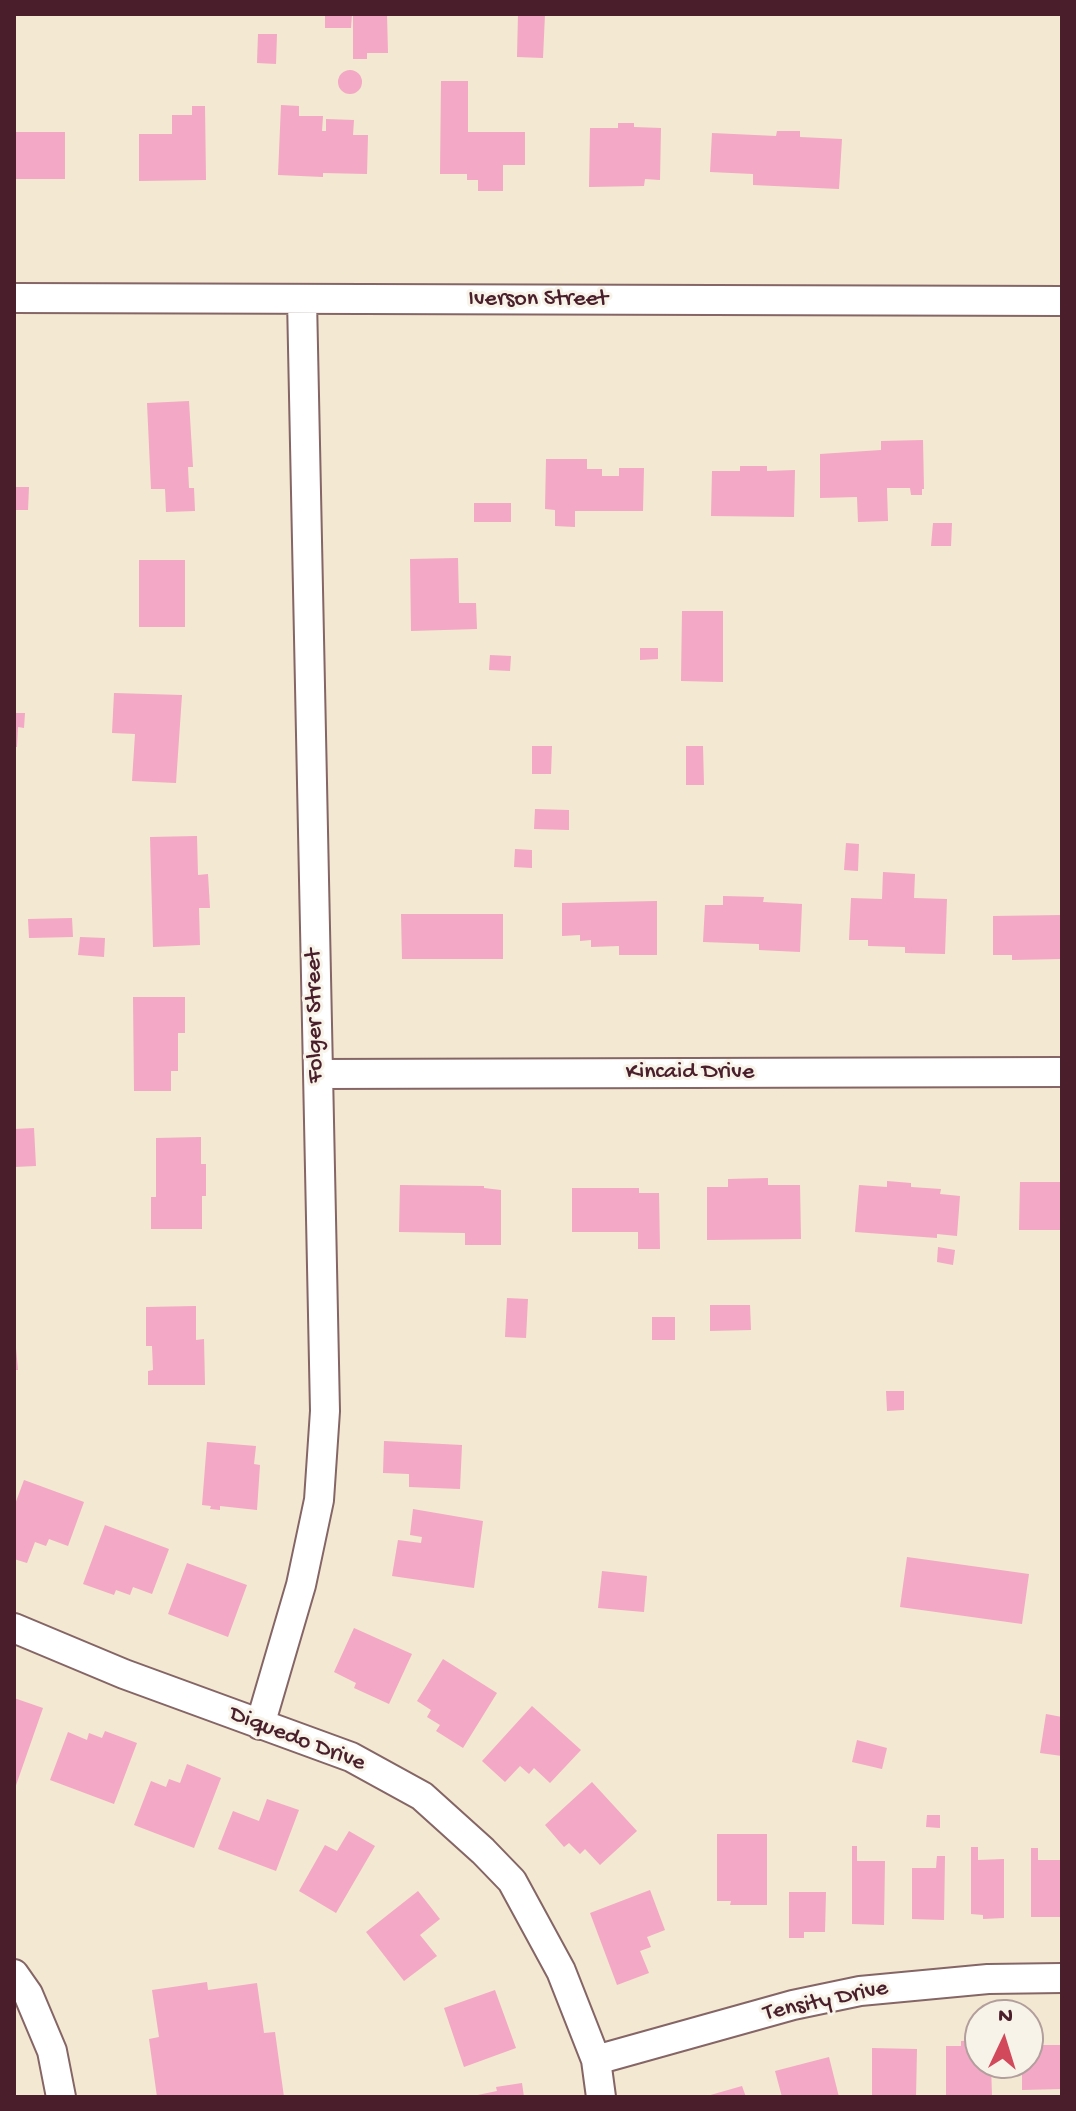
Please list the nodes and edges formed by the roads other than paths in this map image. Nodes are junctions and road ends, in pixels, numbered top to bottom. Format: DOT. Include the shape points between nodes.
graph roads {
  1 [pos="14,298"];
  2 [pos="302,299"];
  3 [pos="1062,301"];
  4 [pos="1062,1072"];
  5 [pos="318,1074"];
  6 [pos="14,1628"];
  7 [pos="260,1725"];
  8 [pos="14,1974"];
  9 [pos="1062,1978"];
  10 [pos="596,2060"];
  11 [pos="61,2097"];
  12 [pos="601,2097"];
  1 -- 2 [label="street, Iverson Street"];
  2 -- 3 [label="street, Iverson Street"];
  2 -- 5 [label="street, Folger Street"];
  4 -- 5 [label="street, Kincaid Drive"];
  5 -- 7 [label="street, Folger Street" via="325,1411 319,1500 301,1585"];
  6 -- 7 [label="street, Diquedo Drive"];
  7 -- 10 [label="street, Diquedo Drive" via="351,1757 422,1796 483,1851 512,1881 561,1971"];
  8 -- 11 [label="street" via="52,2051"];
  9 -- 10 [label="street, Tensity Drive" via="860,1991"];
  10 -- 12 [label="street, Diquedo Drive"];
}
